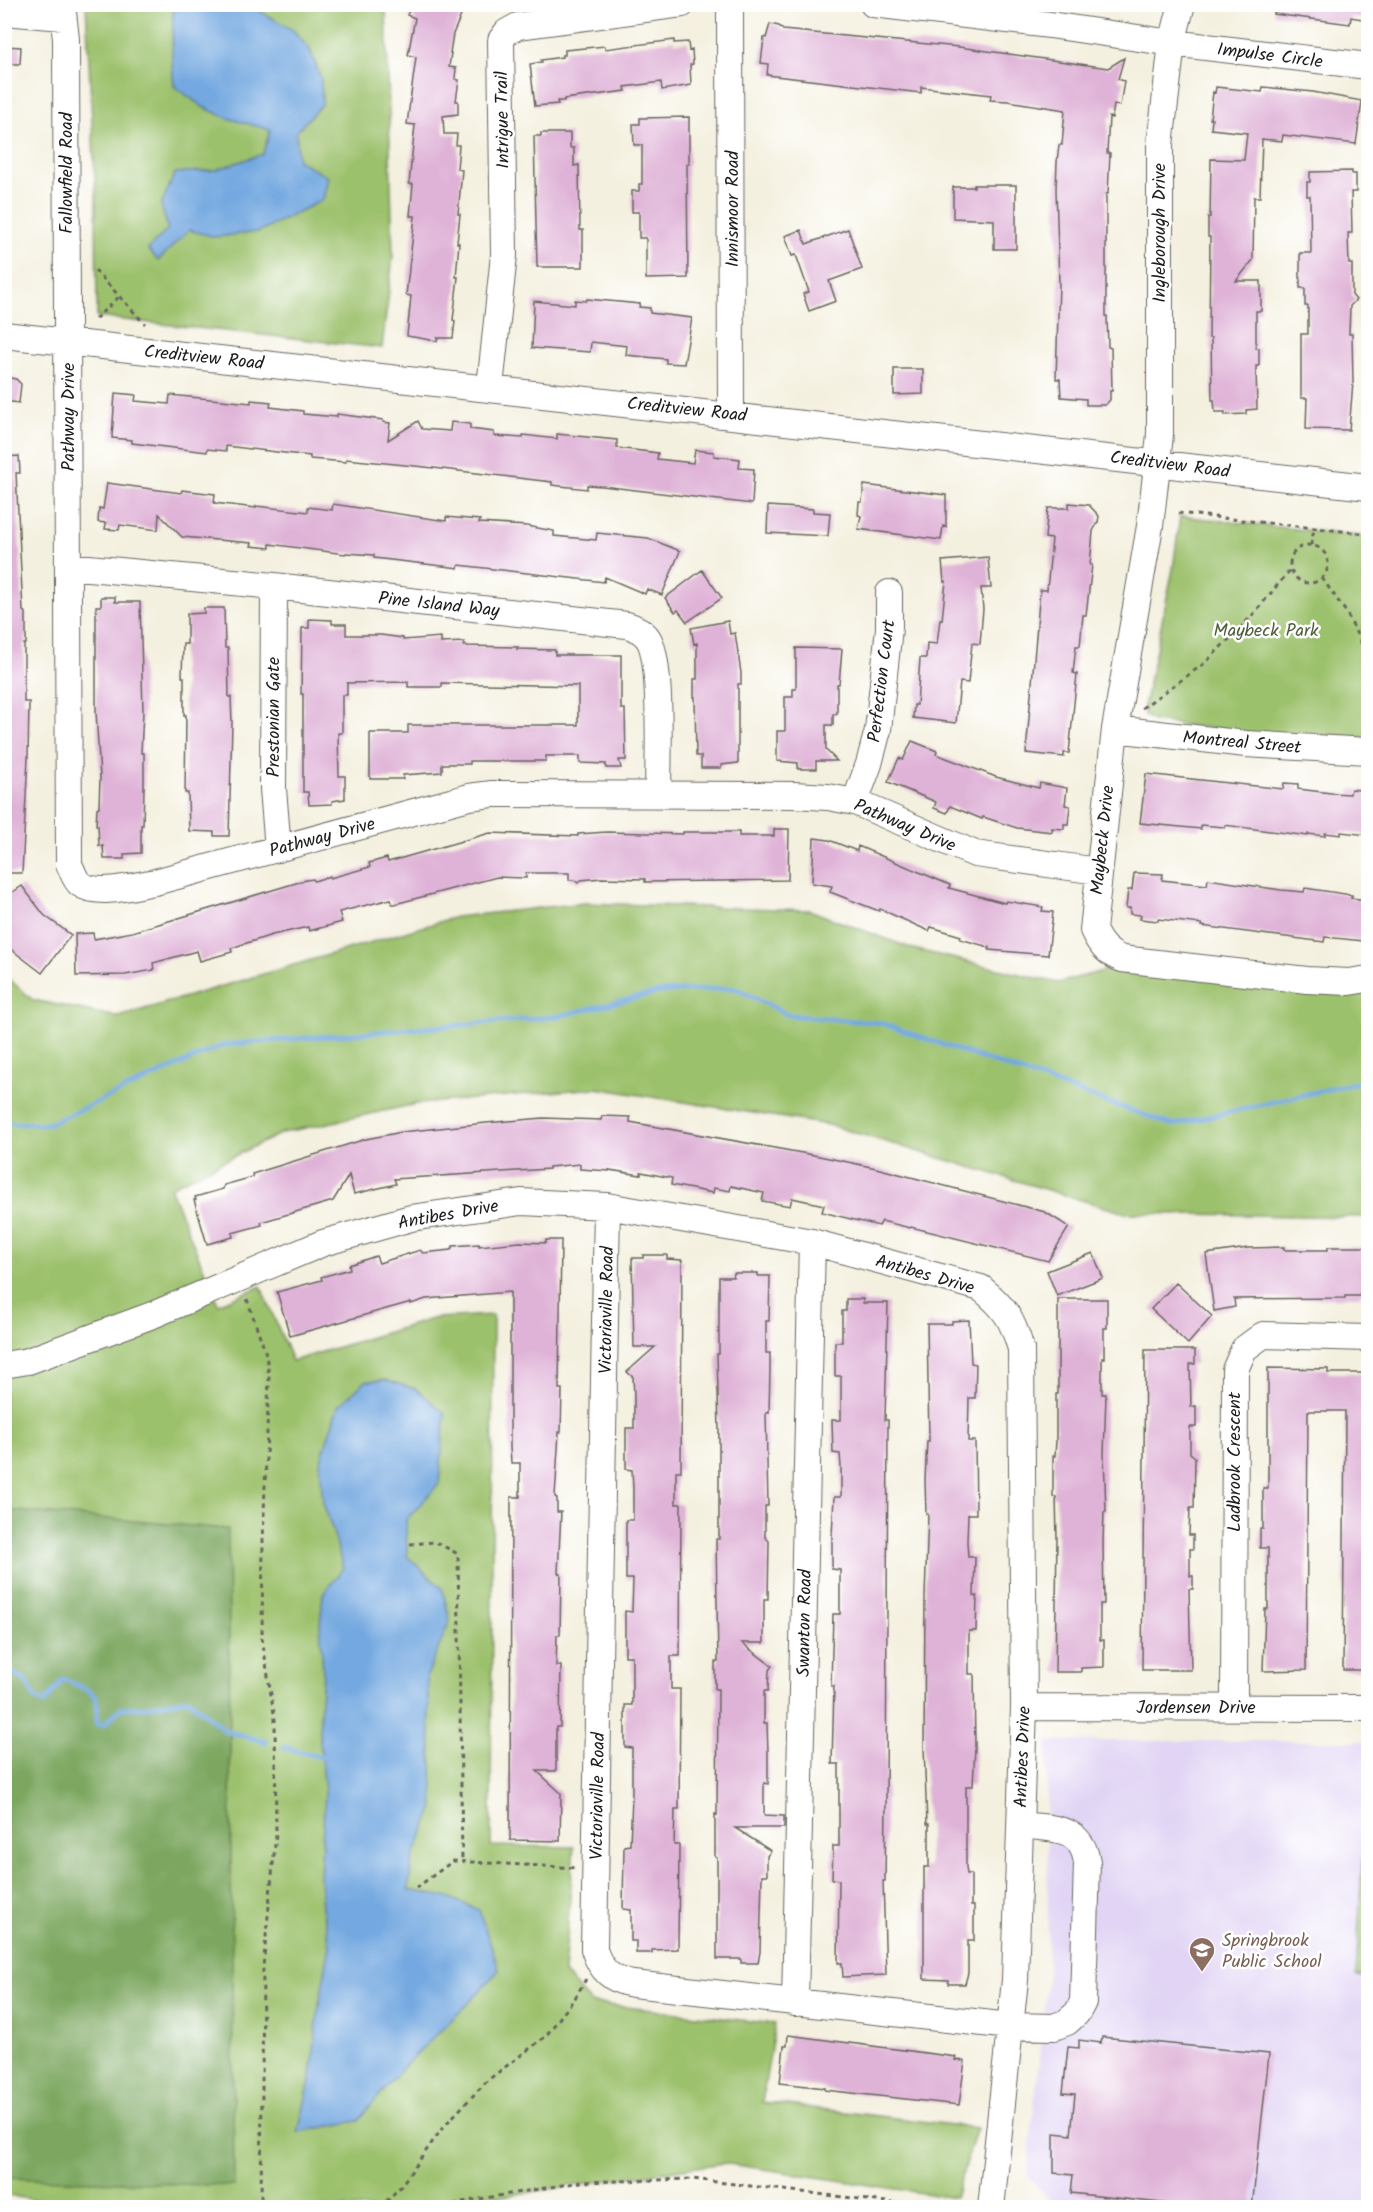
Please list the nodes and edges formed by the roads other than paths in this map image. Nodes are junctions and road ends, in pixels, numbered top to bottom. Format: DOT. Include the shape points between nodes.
graph roads {
  1 [pos="682,4"];
  2 [pos="730,4"];
  3 [pos="873,4"];
  4 [pos="1182,4"];
  5 [pos="63,11"];
  6 [pos="4,12"];
  7 [pos="1172,43"];
  8 [pos="1368,66"];
  9 [pos="4,335"];
  10 [pos="67,342"];
  11 [pos="490,387"];
  12 [pos="731,414"];
  13 [pos="1156,463"];
  14 [pos="1368,487"];
  15 [pos="68,566"];
  16 [pos="274,586"];
  17 [pos="889,592"];
  18 [pos="1115,729"];
  19 [pos="1368,751"];
  20 [pos="658,794"];
  21 [pos="855,802"];
  22 [pos="278,849"];
  23 [pos="1098,872"];
  24 [pos="1368,979"];
  25 [pos="608,1206"];
  26 [pos="812,1242"];
  27 [pos="1368,1338"];
  28 [pos="4,1365"];
  29 [pos="1024,1707"];
  30 [pos="1234,1707"];
  31 [pos="1368,1708"];
  32 [pos="1020,1825"];
  33 [pos="795,2003"];
  34 [pos="1010,2026"];
  35 [pos="991,2208"];
  1 -- 11 [label="street, Intrigue Trail" via="518,27 501,40 504,255"];
  2 -- 12 [label="street, Innismoor Road"];
  3 -- 7 [label="street"];
  4 -- 7 [label="street, Ingleborough Drive"];
  5 -- 6 [label="street"];
  5 -- 10 [label="street, Fallowfield Road"];
  7 -- 8 [label="street, Impulse Circle"];
  7 -- 13 [label="street, Ingleborough Drive" via="1160,145 1160,434"];
  9 -- 10 [label="street, Creditview Road"];
  10 -- 11 [label="street, Creditview Road"];
  10 -- 15 [label="street, Pathway Drive"];
  11 -- 12 [label="street, Creditview Road"];
  12 -- 13 [label="street, Creditview Road"];
  13 -- 14 [label="street, Creditview Road"];
  13 -- 18 [label="street, Maybeck Drive" via="1150,526"];
  15 -- 16 [label="street, Pine Island Way"];
  15 -- 22 [label="street, Pathway Drive" via="69,864 79,884 91,889 123,888"];
  16 -- 20 [label="street, Pine Island Way" via="627,624 635,628 647,636 656,660"];
  16 -- 22 [label="street, Prestonian Gate" via="273,789"];
  17 -- 21 [label="street, Perfection Court" via="878,730"];
  18 -- 19 [label="street, Montreal Street" via="1246,744"];
  18 -- 23 [label="street, Maybeck Drive"];
  20 -- 21 [label="street, Pathway Drive" via="794,795"];
  20 -- 22 [label="street, Pathway Drive" via="469,797"];
  21 -- 23 [label="street, Pathway Drive" via="975,854"];
  23 -- 24 [label="street, Maybeck Drive" via="1093,930 1113,955 1307,980"];
  25 -- 26 [label="street, Antibes Drive"];
  25 -- 28 [label="street, Antibes Drive" via="521,1202 411,1218 322,1243 128,1324 28,1361"];
  25 -- 33 [label="street, Victoriaville Road" via="594,1949 603,1970 622,1982"];
  26 -- 29 [label="street, Antibes Drive" via="981,1288 1000,1304 1014,1325 1021,1349"];
  26 -- 33 [label="street, Swanton Road"];
  27 -- 30 [label="street, Ladbrook Crescent" via="1263,1335 1244,1349 1238,1359"];
  29 -- 30 [label="street, Jordensen Drive"];
  29 -- 32 [label="street, Antibes Drive"];
  30 -- 31 [label="street, Jordensen Drive"];
  32 -- 34 [label="street, Antibes Drive"];
  32 -- 34 [label="street" via="1066,1831 1081,1843 1085,1852 1083,2002 1067,2022 1054,2027"];
  33 -- 34 [label="street"];
  34 -- 35 [label="street, Antibes Drive"];
}
